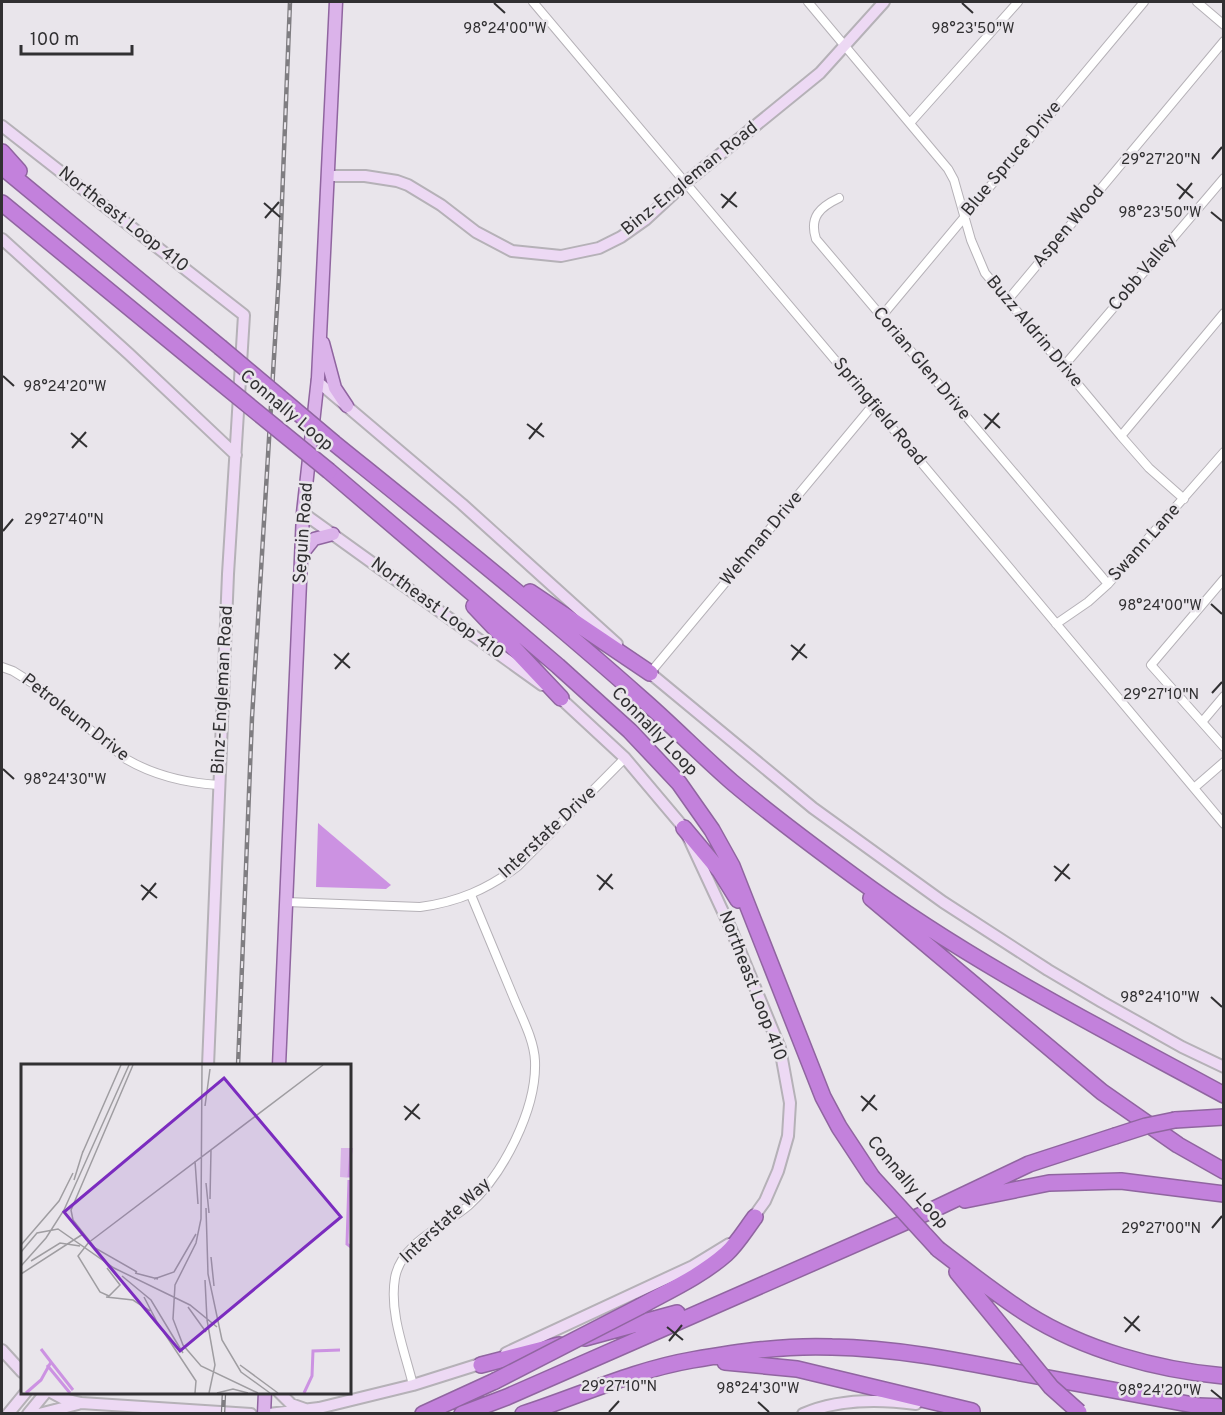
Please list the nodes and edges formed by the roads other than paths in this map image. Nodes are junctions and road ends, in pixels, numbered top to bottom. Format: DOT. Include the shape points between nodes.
graph roads {
  1 [pos="336,2"];
  2 [pos="533,2"];
  3 [pos="808,2"];
  4 [pos="884,2"];
  5 [pos="1018,2"];
  6 [pos="1144,2"];
  7 [pos="1197,2"];
  8 [pos="1224,25"];
  9 [pos="1224,41"];
  10 [pos="845,45"];
  11 [pos="910,123"];
  12 [pos="2,126"];
  13 [pos="2,152"];
  14 [pos="2,167"];
  15 [pos="328,176"];
  16 [pos="1224,178"];
  17 [pos="685,183"];
  18 [pos="839,198"];
  19 [pos="2,202"];
  20 [pos="2,208"];
  21 [pos="964,216"];
  22 [pos="66,221"];
  23 [pos="29,226"];
  24 [pos="2,239"];
  25 [pos="1008,301"];
  26 [pos="1224,314"];
  27 [pos="244,315"];
  28 [pos="881,316"];
  29 [pos="320,333"];
  30 [pos="1063,367"];
  31 [pos="317,381"];
  32 [pos="873,405"];
  33 [pos="347,406"];
  34 [pos="1121,436"];
  35 [pos="1224,452"];
  36 [pos="236,455"];
  37 [pos="1184,499"];
  38 [pos="303,513"];
  39 [pos="333,534"];
  40 [pos="423,551"];
  41 [pos="468,551"];
  42 [pos="301,555"];
  43 [pos="1224,579"];
  44 [pos="1108,584"];
  45 [pos="1056,624"];
  46 [pos="2,667"];
  47 [pos="650,673"];
  48 [pos="1224,696"];
  49 [pos="561,698"];
  50 [pos="1202,722"];
  51 [pos="1224,747"];
  52 [pos="625,758"];
  53 [pos="1224,762"];
  54 [pos="733,783"];
  55 [pos="219,785"];
  56 [pos="1194,788"];
  57 [pos="1224,824"];
  58 [pos="684,828"];
  59 [pos="471,895"];
  60 [pos="286,902"];
  61 [pos="763,942"];
  62 [pos="208,1064"];
  63 [pos="279,1064"];
  64 [pos="1224,1067"];
  65 [pos="1224,1095"];
  66 [pos="1224,1117"];
  67 [pos="1224,1171"];
  68 [pos="1224,1194"];
  69 [pos="926,1213"];
  70 [pos="755,1217"];
  71 [pos="938,1249"];
  72 [pos="729,1299"];
  73 [pos="2,1350"];
  74 [pos="689,1360"];
  75 [pos="481,1365"];
  76 [pos="21,1371"];
  77 [pos="1224,1376"];
  78 [pos="413,1385"];
  79 [pos="24,1394"];
  80 [pos="44,1394"];
  81 [pos="55,1394"];
  82 [pos="70,1394"];
  83 [pos="265,1394"];
  84 [pos="281,1394"];
  85 [pos="81,1403"];
  86 [pos="1224,1407"];
  87 [pos="308,1410"];
  88 [pos="198,1412"];
  89 [pos="977,1412"];
  90 [pos="8,1413"];
  91 [pos="28,1413"];
  92 [pos="39,1413"];
  93 [pos="251,1413"];
  94 [pos="264,1413"];
  95 [pos="269,1413"];
  96 [pos="423,1413"];
  97 [pos="462,1413"];
  98 [pos="524,1413"];
  99 [pos="802,1413"];
  100 [pos="1080,1413"];
  1 -- 15 [label="main road, Seguin Road"];
  2 -- 17 [label="street, Springfield Road"];
  3 -- 10 [label="street, Buzz Aldrin Drive"];
  4 -- 10 [label="main road, Binz-Engleman Road"];
  5 -- 11 [label="street"];
  6 -- 21 [label="street, Blue Spruce Drive"];
  7 -- 8 [label="street"];
  9 -- 25 [label="street, Aspen Wood"];
  10 -- 11 [label="street, Buzz Aldrin Drive"];
  10 -- 17 [label="main road, Binz-Engleman Road" via="820,73"];
  11 -- 21 [label="street, Buzz Aldrin Drive" via="948,169"];
  12 -- 27 [label="main road, Northeast Loop 410"];
  13 -- 22 [label="highway"];
  14 -- 22 [label="highway, Connally Loop"];
  15 -- 17 [label="main road, Binz-Engleman Road" via="365,176 408,184 490,241 512,251 555,256 574,255 611,243 645,220"];
  15 -- 29 [label="main road, Seguin Road"];
  16 -- 30 [label="street, Cobb Valley"];
  17 -- 32 [label="street, Springfield Road"];
  18 -- 28 [label="street, Corian Glen Drive" via="814,218 816,239"];
  19 -- 23 [label="highway, Connally Loop"];
  20 -- 23 [label="highway"];
  21 -- 25 [label="street, Buzz Aldrin Drive" via="977,258"];
  21 -- 28 [label="street, Blue Spruce Drive"];
  22 -- 41 [label="highway, Connally Loop, bridge"];
  23 -- 40 [label="highway, Connally Loop, bridge"];
  24 -- 36 [label="main road"];
  25 -- 30 [label="street, Buzz Aldrin Drive"];
  26 -- 34 [label="street"];
  27 -- 36 [label="main road, Binz-Engleman Road"];
  28 -- 44 [label="street, Corian Glen Drive"];
  29 -- 31 [label="main road, Seguin Road"];
  29 -- 33 [label="main road" via="335,388"];
  30 -- 34 [label="street, Buzz Aldrin Drive"];
  31 -- 33 [label="main road"];
  31 -- 38 [label="main road, Seguin Road"];
  32 -- 45 [label="street, Springfield Road"];
  32 -- 47 [label="street, Wehman Drive"];
  33 -- 47 [label="main road"];
  34 -- 37 [label="street, Buzz Aldrin Drive"];
  35 -- 37 [label="street, Swann Lane"];
  36 -- 55 [label="main road, Binz-Engleman Road"];
  37 -- 44 [label="street, Swann Lane"];
  38 -- 39 [label="main road, Northeast Loop 410"];
  38 -- 42 [label="main road, Seguin Road"];
  39 -- 42 [label="main road" via="314,539"];
  39 -- 49 [label="main road, Northeast Loop 410"];
  40 -- 49 [label="highway"];
  40 -- 61 [label="highway, Connally Loop" via="630,731 679,783 732,866"];
  41 -- 47 [label="highway"];
  41 -- 54 [label="highway, Connally Loop" via="642,699"];
  42 -- 60 [label="main road, Seguin Road"];
  43 -- 50 [label="street" via="1151,665"];
  44 -- 45 [label="street, Swann Lane"];
  45 -- 56 [label="street, Springfield Road"];
  46 -- 55 [label="street, Petroleum Drive" via="38,686 138,766 191,783"];
  47 -- 64 [label="main road" via="813,808 943,902 1085,992"];
  48 -- 50 [label="street"];
  49 -- 52 [label="main road, Northeast Loop 410"];
  50 -- 51 [label="street"];
  52 -- 58 [label="main road, Northeast Loop 410"];
  52 -- 59 [label="street, Interstate Drive" via="518,866"];
  53 -- 56 [label="street"];
  54 -- 65 [label="highway, Connally Loop" via="857,878 947,938 1088,1022"];
  54 -- 67 [label="highway" via="1102,1092 1178,1145"];
  55 -- 62 [label="main road, Binz-Engleman Road"];
  56 -- 57 [label="street, Springfield Road"];
  58 -- 61 [label="highway" via="720,871"];
  58 -- 70 [label="main road, Northeast Loop 410" via="780,1048 790,1103 788,1136 778,1171"];
  59 -- 60 [label="street, Interstate Drive" via="420,907"];
  59 -- 78 [label="street, Interstate Way" via="527,1029 535,1059 534,1074 518,1136 499,1170 468,1206 408,1251 399,1264 394,1288 396,1317"];
  60 -- 63 [label="main road, Seguin Road"];
  61 -- 71 [label="highway, Connally Loop, bridge" via="823,1097 849,1143 872,1177"];
  66 -- 69 [label="highway, bridge" via="1146,1126 1029,1164"];
  68 -- 69 [label="highway" via="1121,1181 1050,1183 960,1201"];
  69 -- 72 [label="highway"];
  70 -- 75 [label="main road, Northeast Loop 410" via="732,1242 693,1266"];
  70 -- 96 [label="highway, bridge" via="727,1253 690,1279 495,1381"];
  71 -- 77 [label="highway, Connally Loop" via="1029,1315 1062,1332 1149,1364"];
  71 -- 100 [label="highway, bridge" via="1051,1387"];
  72 -- 75 [label="highway"];
  72 -- 97 [label="highway"];
  73 -- 76 [label="main road"];
  74 -- 86 [label="highway" via="788,1347 892,1350 1199,1406"];
  74 -- 89 [label="highway" via="798,1369"];
  74 -- 98 [label="highway"];
  75 -- 78 [label="main road, Northeast Loop 410"];
  78 -- 87 [label="main road, Northeast Loop 410"];
  79 -- 90 [label="main road"];
  80 -- 91 [label="main road"];
  81 -- 85 [label="main road"];
  82 -- 85 [label="main road"];
  83 -- 94 [label="main road"];
  84 -- 87 [label="main road" via="291,1404"];
  85 -- 88 [label="main road"];
  85 -- 92 [label="main road"];
  87 -- 95 [label="main road, Northeast Loop 410"];
  88 -- 93 [label="main road"];
  89 -- 99 [label="main road" via="873,1401 837,1404"];
}
